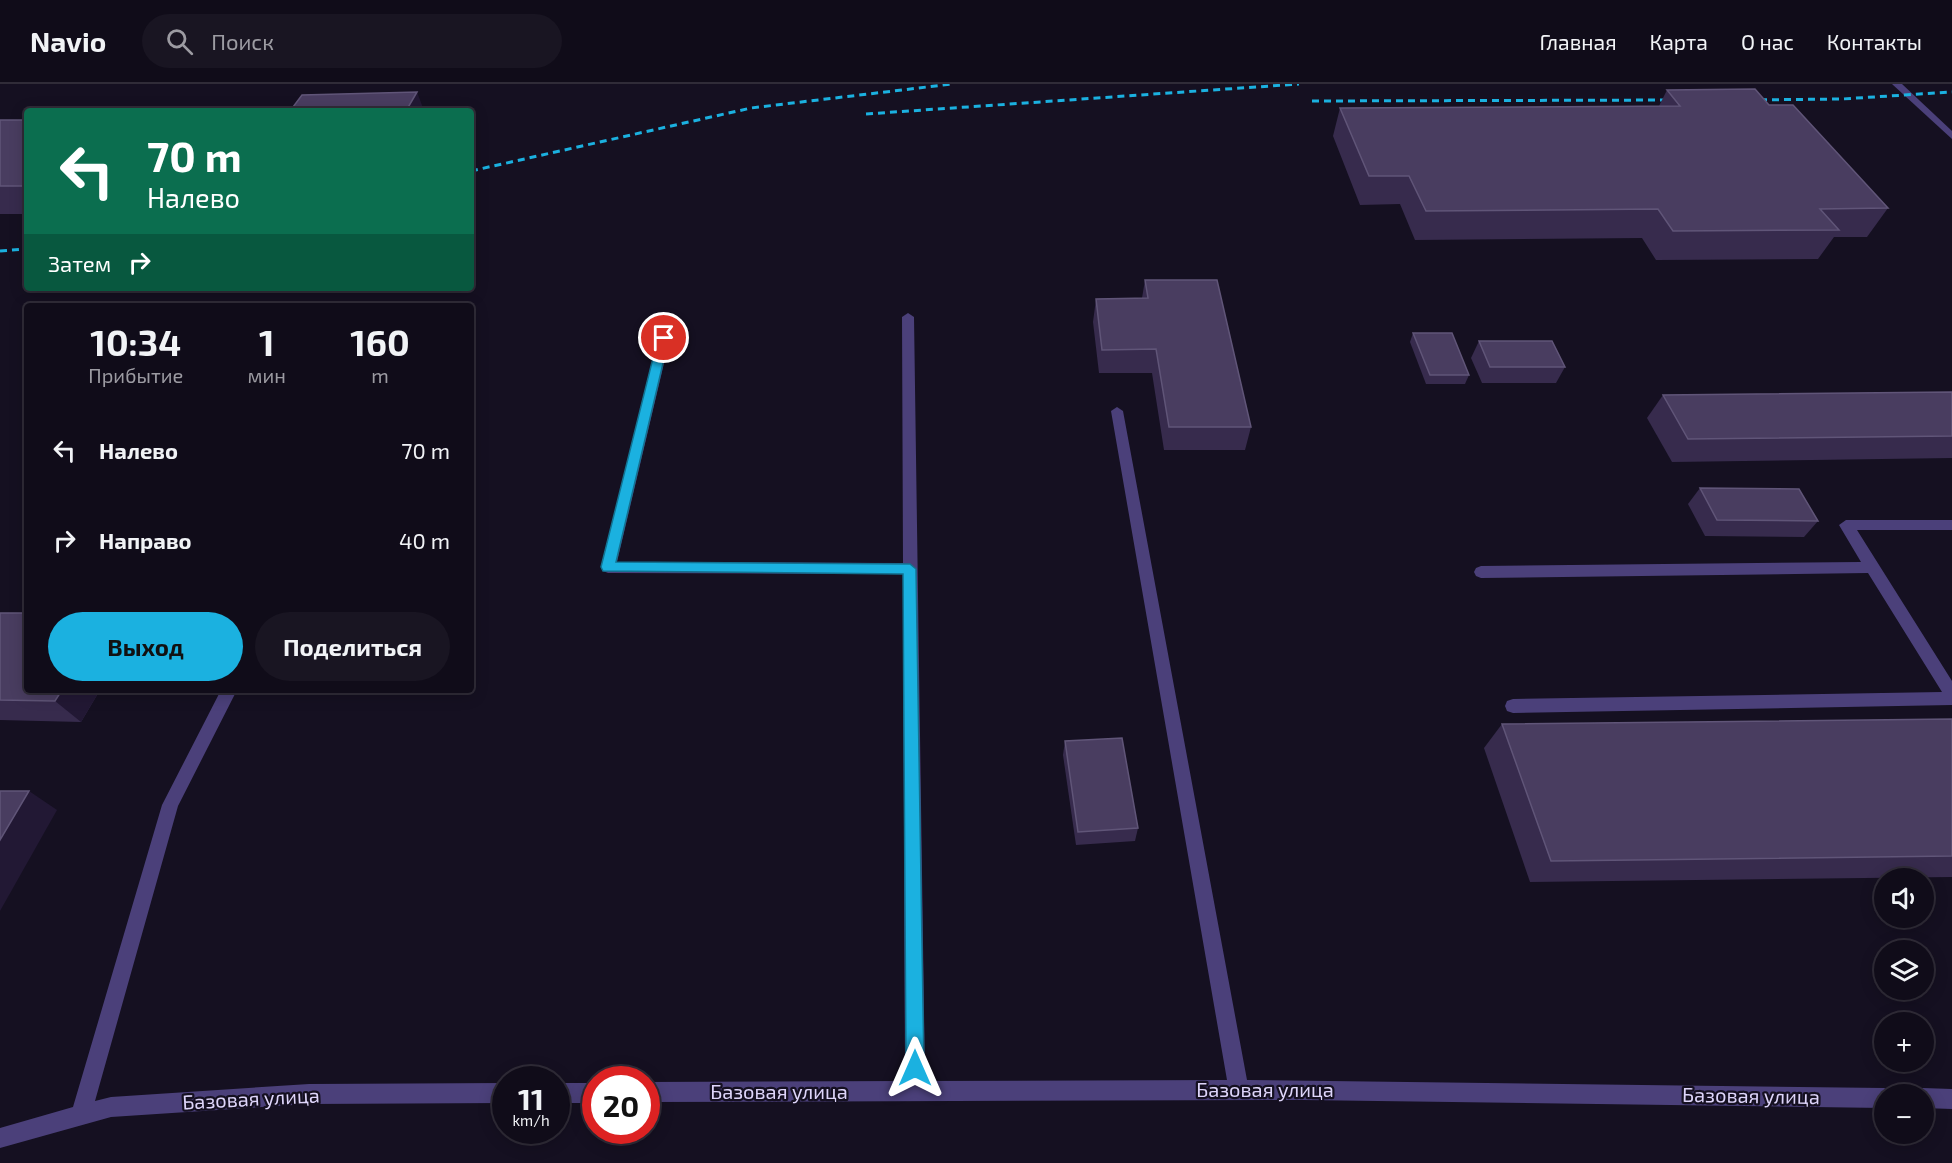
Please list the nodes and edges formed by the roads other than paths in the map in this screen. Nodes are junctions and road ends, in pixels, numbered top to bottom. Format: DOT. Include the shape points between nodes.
graph roads {
  1 [pos="1897,84"];
  2 [pos="1952,136"];
  3 [pos="908,317"];
  4 [pos="664,338"];
  5 [pos="1117,411"];
  6 [pos="1952,525"];
  7 [pos="1873,567"];
  8 [pos="910,569"];
  9 [pos="1481,572"];
  10 [pos="227,693"];
  11 [pos="1952,696"];
  12 [pos="1513,706"];
  13 [pos="915,1091"];
  14 [pos="1239,1091"];
  15 [pos="660,1092"];
  16 [pos="492,1093"];
  17 [pos="1874,1098"];
  18 [pos="1934,1098"];
  19 [pos="1952,1099"];
  20 [pos="81,1116"];
  21 [pos="0,1138"];
  1 -- 2 [label="street"];
  3 -- 8 [label="street"];
  4 -- 8 [label="street" via="608,567"];
  5 -- 14 [label="street"];
  6 -- 7 [label="street" via="1846,525"];
  7 -- 9 [label="street"];
  7 -- 11 [label="street"];
  8 -- 13 [label="street"];
  10 -- 20 [label="street" via="170,806"];
  11 -- 12 [label="street"];
  13 -- 14 [label="street, Базовая улица"];
  13 -- 15 [label="street, Базовая улица"];
  14 -- 17 [label="street, Базовая улица"];
  16 -- 20 [label="street, Базовая улица" via="309,1094 111,1107"];
  18 -- 19 [label="street"];
  20 -- 21 [label="street, Базовая улица"];
}
